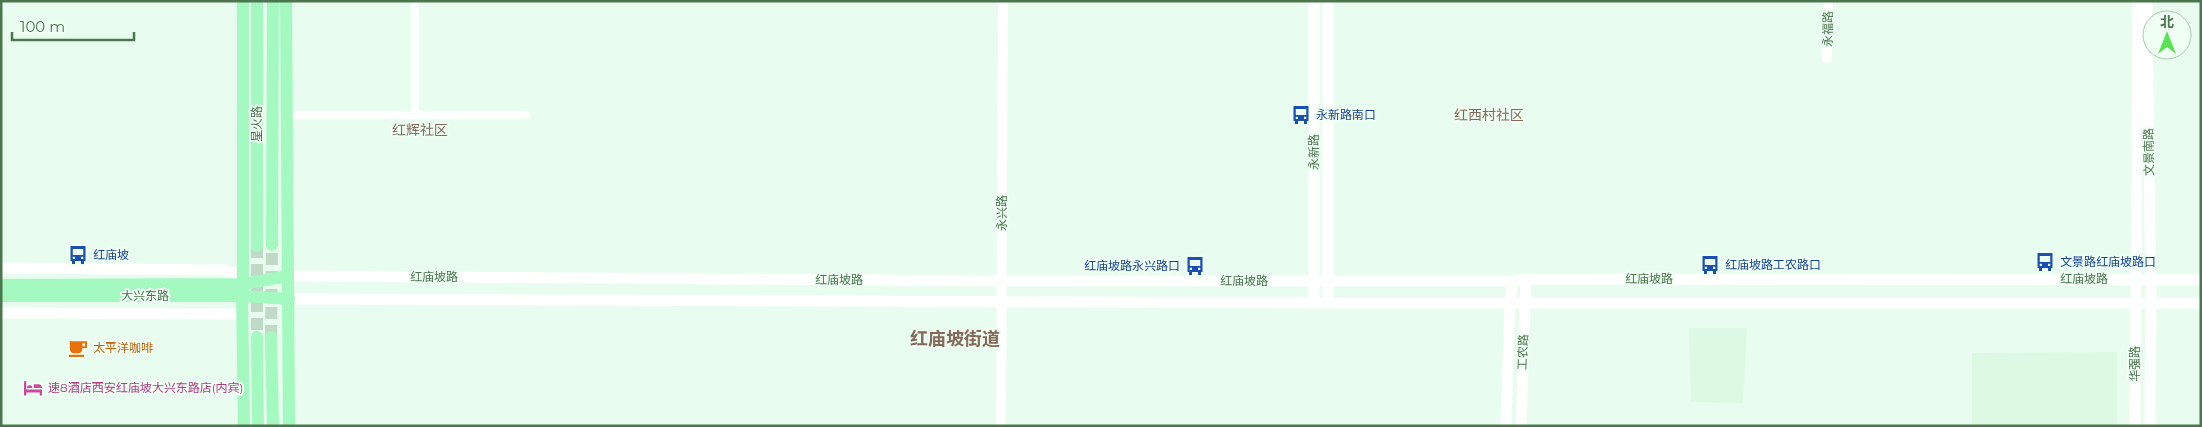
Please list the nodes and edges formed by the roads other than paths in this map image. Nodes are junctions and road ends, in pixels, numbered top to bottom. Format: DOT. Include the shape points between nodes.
graph roads {
  1 [pos="243,1"];
  2 [pos="257,1"];
  3 [pos="273,1"];
  4 [pos="286,1"];
  5 [pos="415,1"];
  6 [pos="1003,1"];
  7 [pos="1314,1"];
  8 [pos="1328,1"];
  9 [pos="1828,1"];
  10 [pos="2138,1"];
  11 [pos="2147,1"];
  12 [pos="1827,58"];
  13 [pos="288,115"];
  14 [pos="415,115"];
  15 [pos="526,115"];
  16 [pos="272,245"];
  17 [pos="257,246"];
  18 [pos="1,268"];
  19 [pos="288,276"];
  20 [pos="1526,279"];
  21 [pos="2136,279"];
  22 [pos="1314,280"];
  23 [pos="2151,280"];
  24 [pos="2201,280"];
  25 [pos="1001,281"];
  26 [pos="1329,281"];
  27 [pos="1513,281"];
  28 [pos="1,285"];
  29 [pos="242,290"];
  30 [pos="1,296"];
  31 [pos="289,299"];
  32 [pos="1001,302"];
  33 [pos="1510,302"];
  34 [pos="2135,302"];
  35 [pos="2201,302"];
  36 [pos="1314,303"];
  37 [pos="1328,303"];
  38 [pos="1525,303"];
  39 [pos="2151,303"];
  40 [pos="1,313"];
  41 [pos="242,314"];
  42 [pos="258,337"];
  43 [pos="271,337"];
  44 [pos="244,426"];
  45 [pos="258,426"];
  46 [pos="273,426"];
  47 [pos="289,426"];
  48 [pos="1002,426"];
  49 [pos="1506,426"];
  50 [pos="1520,426"];
  51 [pos="2135,426"];
  52 [pos="2150,426"];
  1 -- 29 [label="main road"];
  2 -- 17 [label="main road, 星火路"];
  3 -- 16 [label="main road, 星火路"];
  4 -- 13 [label="main road"];
  5 -- 14 [label="street"];
  6 -- 25 [label="street, 永兴路"];
  7 -- 22 [label="main road, 永新路"];
  8 -- 26 [label="main road, 永新路"];
  9 -- 12 [label="street, 永福路"];
  10 -- 21 [label="main road, 文景南路"];
  11 -- 23 [label="main road, 文景南路"];
  13 -- 14 [label="street"];
  13 -- 19 [label="main road"];
  14 -- 15 [label="street"];
  18 -- 29 [label="main road" via="224,270 238,274"];
  19 -- 25 [label="main road, 红庙坡路"];
  19 -- 29 [label="main road, 大兴东路"];
  19 -- 31 [label="main road"];
  20 -- 21 [label="main road, 红庙坡路"];
  20 -- 27 [label="main road, 红庙坡路"];
  20 -- 38 [label="main road, 工农路"];
  21 -- 23 [label="main road, 红庙坡路"];
  21 -- 34 [label="main road, 文景南路"];
  22 -- 25 [label="main road, 红庙坡路"];
  22 -- 26 [label="main road, 红庙坡路"];
  22 -- 36 [label="main road, 永新路"];
  23 -- 24 [label="main road, 红庙坡路"];
  23 -- 39 [label="main road, 文景南路"];
  25 -- 32 [label="street, 永兴路"];
  26 -- 27 [label="main road, 红庙坡路"];
  26 -- 37 [label="main road, 永新路"];
  27 -- 33 [label="main road, 工农路"];
  28 -- 29 [label="main road, 大兴东路"];
  29 -- 30 [label="main road, 大兴东路"];
  29 -- 31 [label="main road, 大兴东路"];
  29 -- 41 [label="main road"];
  31 -- 32 [label="main road, 红庙坡路"];
  31 -- 47 [label="main road"];
  32 -- 36 [label="main road, 红庙坡路"];
  32 -- 48 [label="street, 永兴路"];
  33 -- 37 [label="main road, 红庙坡路"];
  33 -- 38 [label="main road, 红庙坡路"];
  33 -- 49 [label="main road, 工农路"];
  34 -- 38 [label="main road, 红庙坡路"];
  34 -- 39 [label="main road, 红庙坡路"];
  34 -- 51 [label="main road, 华强路"];
  35 -- 39 [label="main road, 红庙坡路"];
  36 -- 37 [label="main road, 红庙坡路"];
  38 -- 50 [label="main road, 工农路"];
  39 -- 52 [label="main road, 华强路"];
  40 -- 41 [label="main road"];
  41 -- 44 [label="main road"];
  42 -- 45 [label="main road"];
  43 -- 46 [label="main road"];
}
